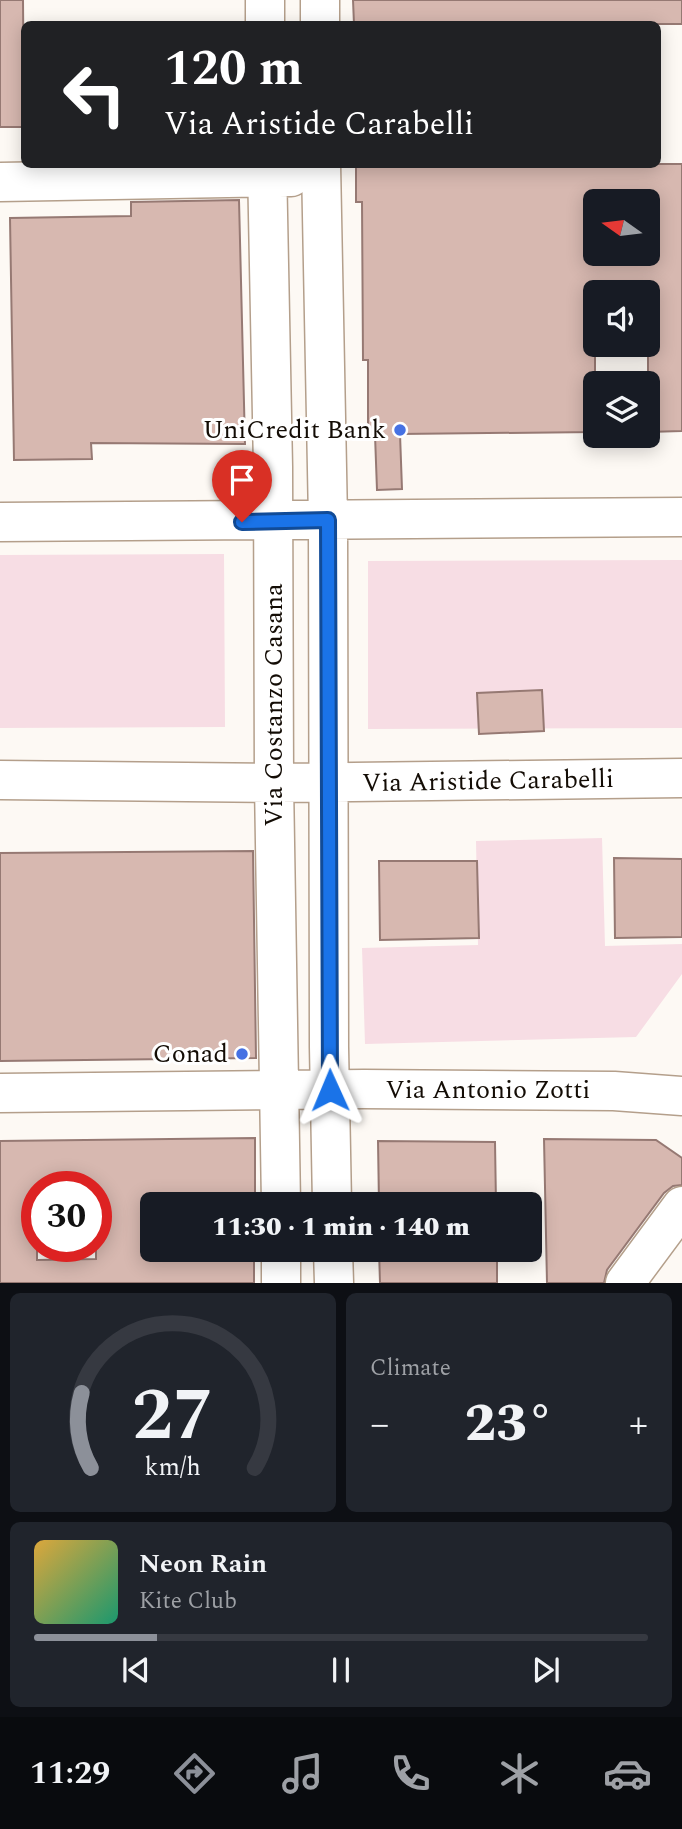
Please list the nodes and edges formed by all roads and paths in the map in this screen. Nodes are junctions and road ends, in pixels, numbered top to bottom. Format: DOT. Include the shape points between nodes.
graph roads {
  1 [pos="265,0"];
  2 [pos="320,0"];
  3 [pos="265,21"];
  4 [pos="320,21"];
  5 [pos="321,170"];
  6 [pos="267,171"];
  7 [pos="0,182"];
  8 [pos="682,517"];
  9 [pos="328,520"];
  10 [pos="0,522"];
  11 [pos="274,522"];
  12 [pos="682,779"];
  13 [pos="0,780"];
  14 [pos="274,783"];
  15 [pos="328,783"];
  16 [pos="279,1090"];
  17 [pos="330,1090"];
  18 [pos="0,1093"];
  19 [pos="682,1096"];
  20 [pos="281,1192"];
  21 [pos="332,1192"];
  22 [pos="682,1206"];
  23 [pos="281,1262"];
  24 [pos="333,1262"];
  25 [pos="281,1283"];
  26 [pos="334,1283"];
  27 [pos="625,1283"];
  1 -- 3 [label="street"];
  2 -- 4 [label="street"];
  5 -- 6 [label="street"];
  5 -- 9 [label="street, Via Costanzo Casana"];
  6 -- 7 [label="street"];
  6 -- 11 [label="street, Via Costanzo Casana"];
  8 -- 9 [label="street"];
  9 -- 11 [label="street"];
  9 -- 15 [label="street, Via Costanzo Casana"];
  10 -- 11 [label="street"];
  11 -- 14 [label="street, Via Costanzo Casana"];
  12 -- 15 [label="street, Via Aristide Carabelli"];
  13 -- 14 [label="street, Via Aristide Carabelli"];
  14 -- 15 [label="street, Via Aristide Carabelli"];
  14 -- 16 [label="street, Via Costanzo Casana"];
  15 -- 17 [label="street, Via Costanzo Casana"];
  16 -- 17 [label="street, Via Antonio Zotti"];
  16 -- 18 [label="street, Via Antonio Zotti"];
  16 -- 20 [label="street, Via Costanzo Casana"];
  17 -- 19 [label="street, Via Antonio Zotti" via="625,1091"];
  17 -- 21 [label="street, Via Costanzo Casana"];
  22 -- 27 [label="street"];
  23 -- 25 [label="street"];
  24 -- 26 [label="street"];
}
